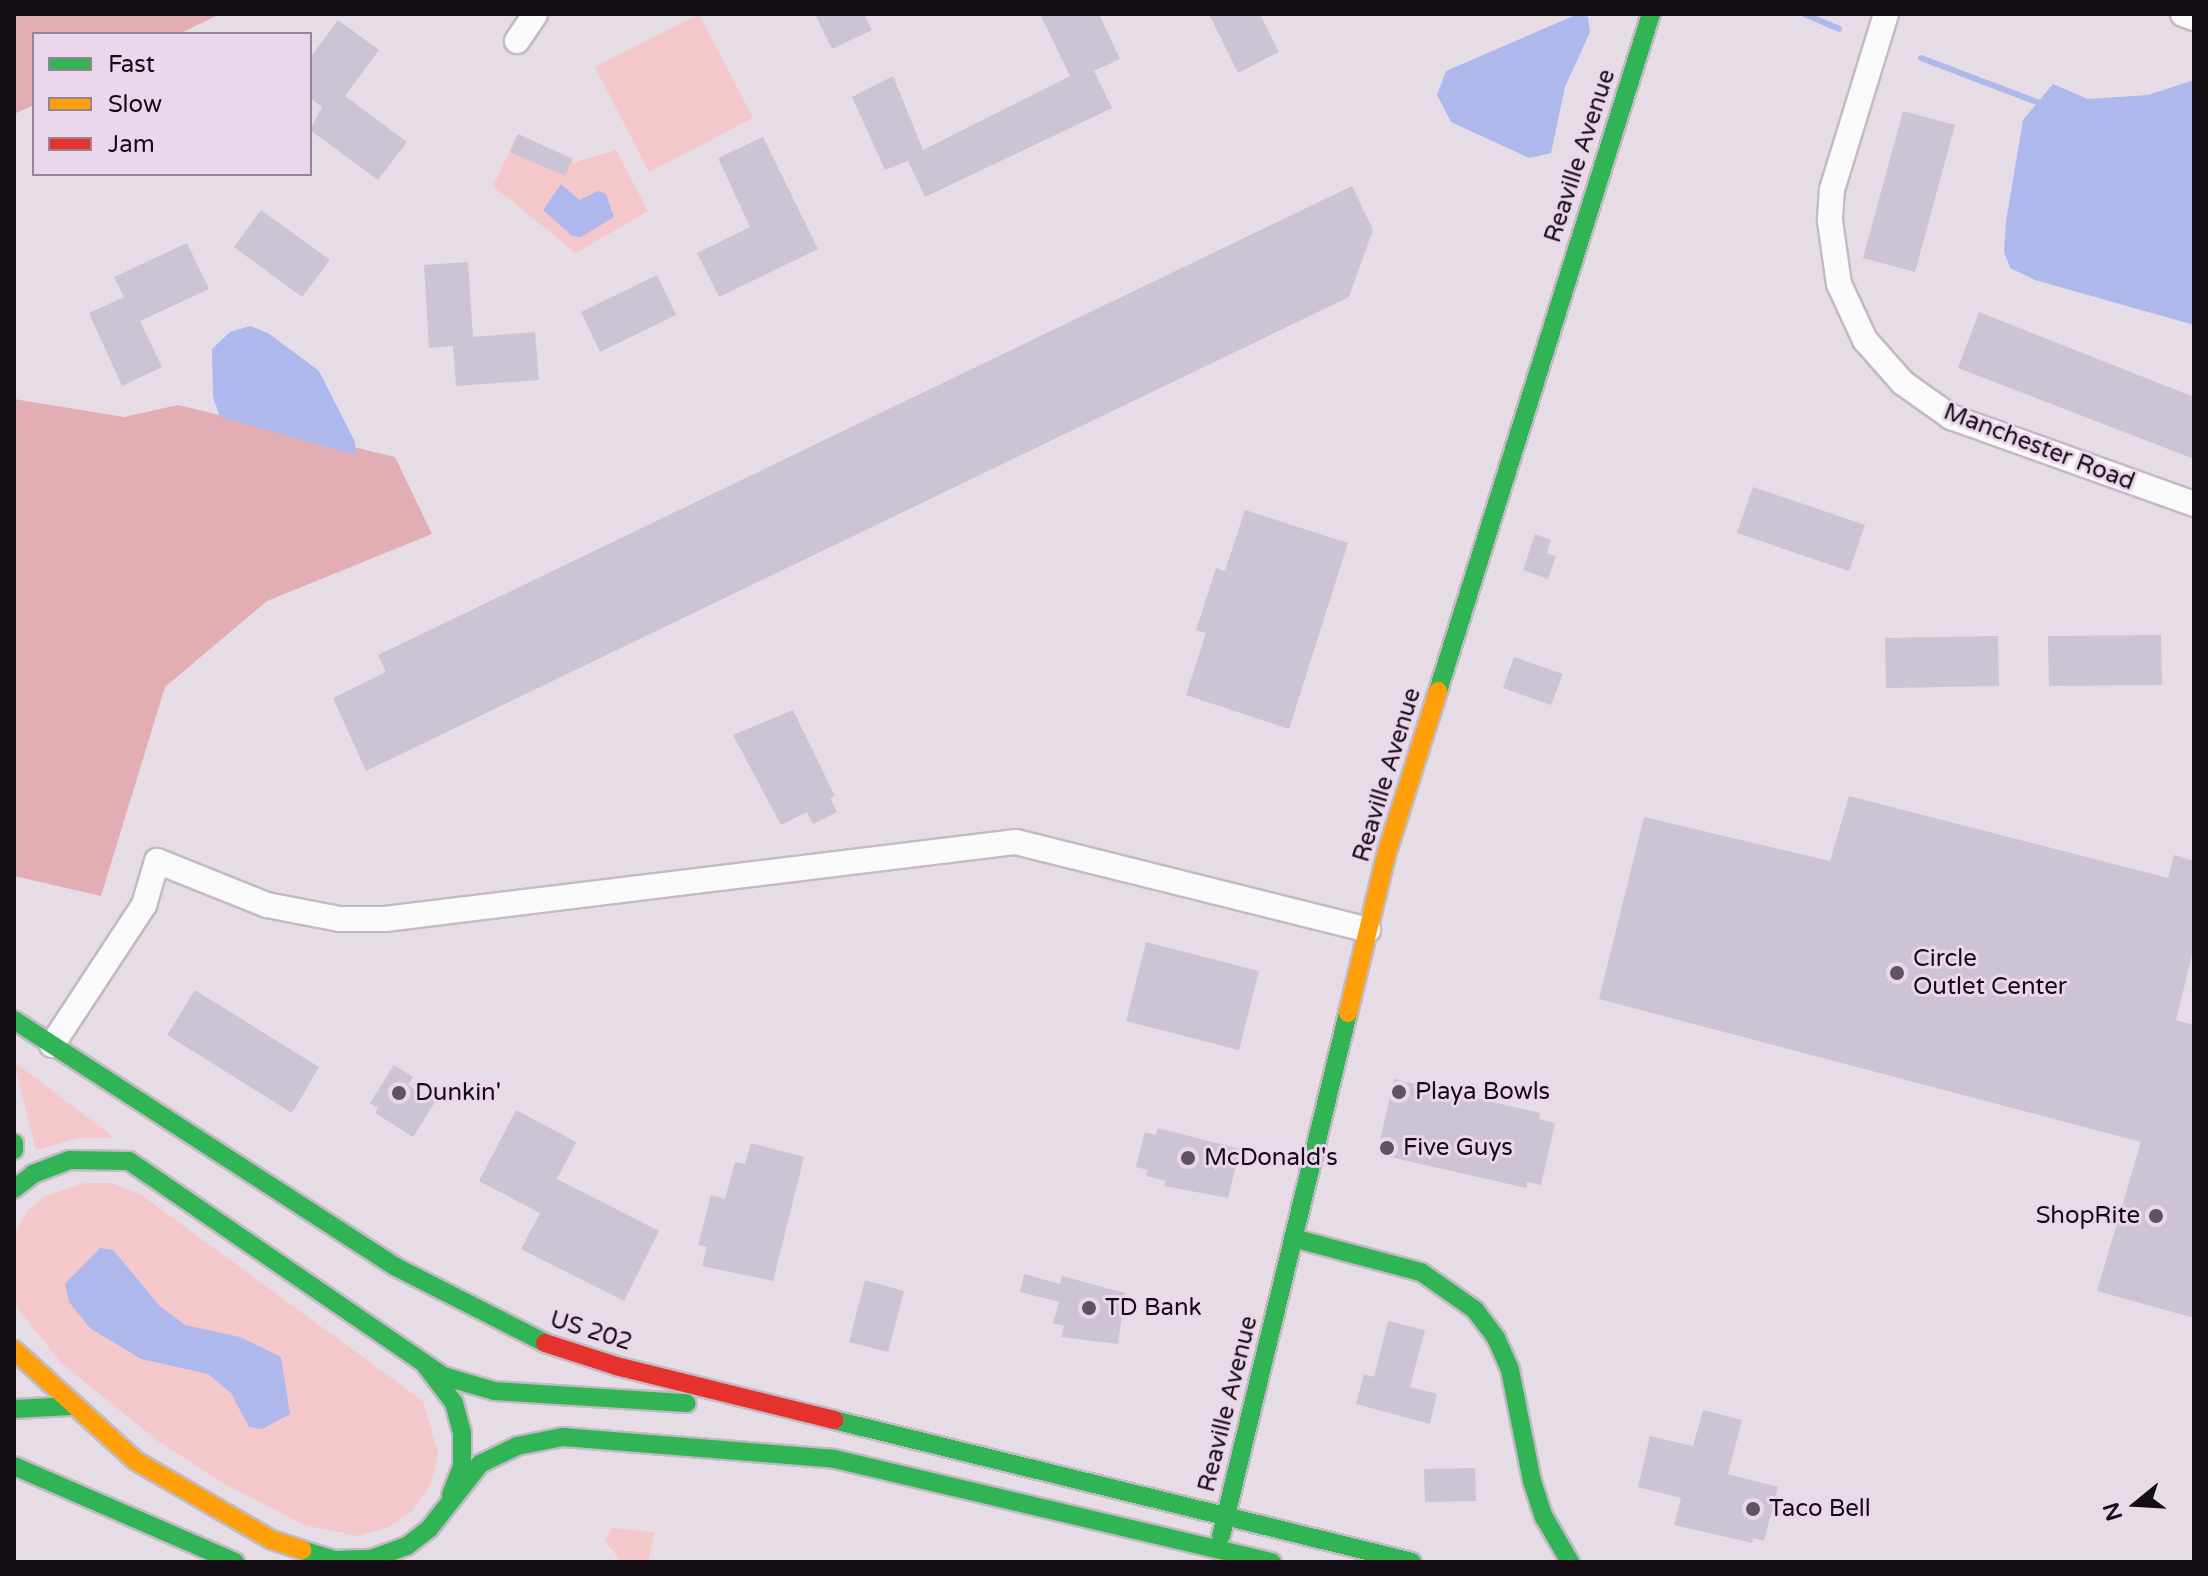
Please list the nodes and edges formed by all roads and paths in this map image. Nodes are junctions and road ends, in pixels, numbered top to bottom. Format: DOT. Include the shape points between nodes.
graph roads {
  1 [pos="535,14"];
  2 [pos="1651,14"];
  3 [pos="1886,14"];
  4 [pos="2183,14"];
  5 [pos="2194,18"];
  6 [pos="517,41"];
  7 [pos="2194,504"];
  8 [pos="1368,930"];
  9 [pos="14,1020"];
  10 [pos="52,1045"];
  11 [pos="14,1143"];
  12 [pos="14,1150"];
  13 [pos="14,1189"];
  14 [pos="228,1205"];
  15 [pos="1293,1238"];
  16 [pos="269,1254"];
  17 [pos="14,1350"];
  18 [pos="418,1359"];
  19 [pos="71,1406"];
  20 [pos="14,1409"];
  21 [pos="827,1417"];
  22 [pos="14,1466"];
  23 [pos="449,1500"];
  24 [pos="1226,1516"];
  25 [pos="429,1529"];
  26 [pos="272,1540"];
  27 [pos="1216,1555"];
  28 [pos="235,1562"];
  29 [pos="300,1562"];
  30 [pos="416,1562"];
  31 [pos="1272,1562"];
  32 [pos="1412,1562"];
  33 [pos="1570,1562"];
  1 -- 6 [label="street"];
  2 -- 8 [label="main road, Reaville Avenue" via="1406,789"];
  3 -- 7 [label="street, Manchester Road" via="1832,189 1830,221 1839,284 1865,340 1903,383 1951,417"];
  4 -- 5 [label="street"];
  8 -- 10 [label="street" via="1016,842 385,919 340,919 267,905 157,861 144,905"];
  8 -- 15 [label="main road, Reaville Avenue"];
  9 -- 10 [label="main road, US 202 / US 202"];
  10 -- 21 [label="main road, US 202 / US 202" via="358,1244 499,1323 575,1355"];
  11 -- 12 [label="main road"];
  13 -- 16 [label="main road" via="33,1174 69,1160 129,1161"];
  14 -- 16 [label="main road"];
  15 -- 24 [label="main road, Reaville Avenue"];
  15 -- 33 [label="main road" via="1421,1272 1475,1310 1496,1338 1510,1370 1532,1481 1544,1517"];
  16 -- 18 [label="main road"];
  17 -- 19 [label="main road"];
  18 -- 21 [label="main road" via="443,1376 494,1391"];
  18 -- 23 [label="main road" via="448,1391 459,1417 462,1466"];
  19 -- 20 [label="main road"];
  19 -- 26 [label="main road" via="136,1461"];
  21 -- 24 [label="main road, US 202 / US 202"];
  22 -- 28 [label="main road"];
  23 -- 25 [label="main road"];
  23 -- 27 [label="main road" via="489,1458 534,1441 563,1437 719,1446 857,1463"];
  24 -- 27 [label="main road, Reaville Avenue"];
  24 -- 32 [label="main road, US 202"];
  25 -- 26 [label="main road" via="397,1552 360,1561 321,1557"];
  25 -- 30 [label="main road"];
  26 -- 29 [label="main road"];
  27 -- 31 [label="main road"];
}
